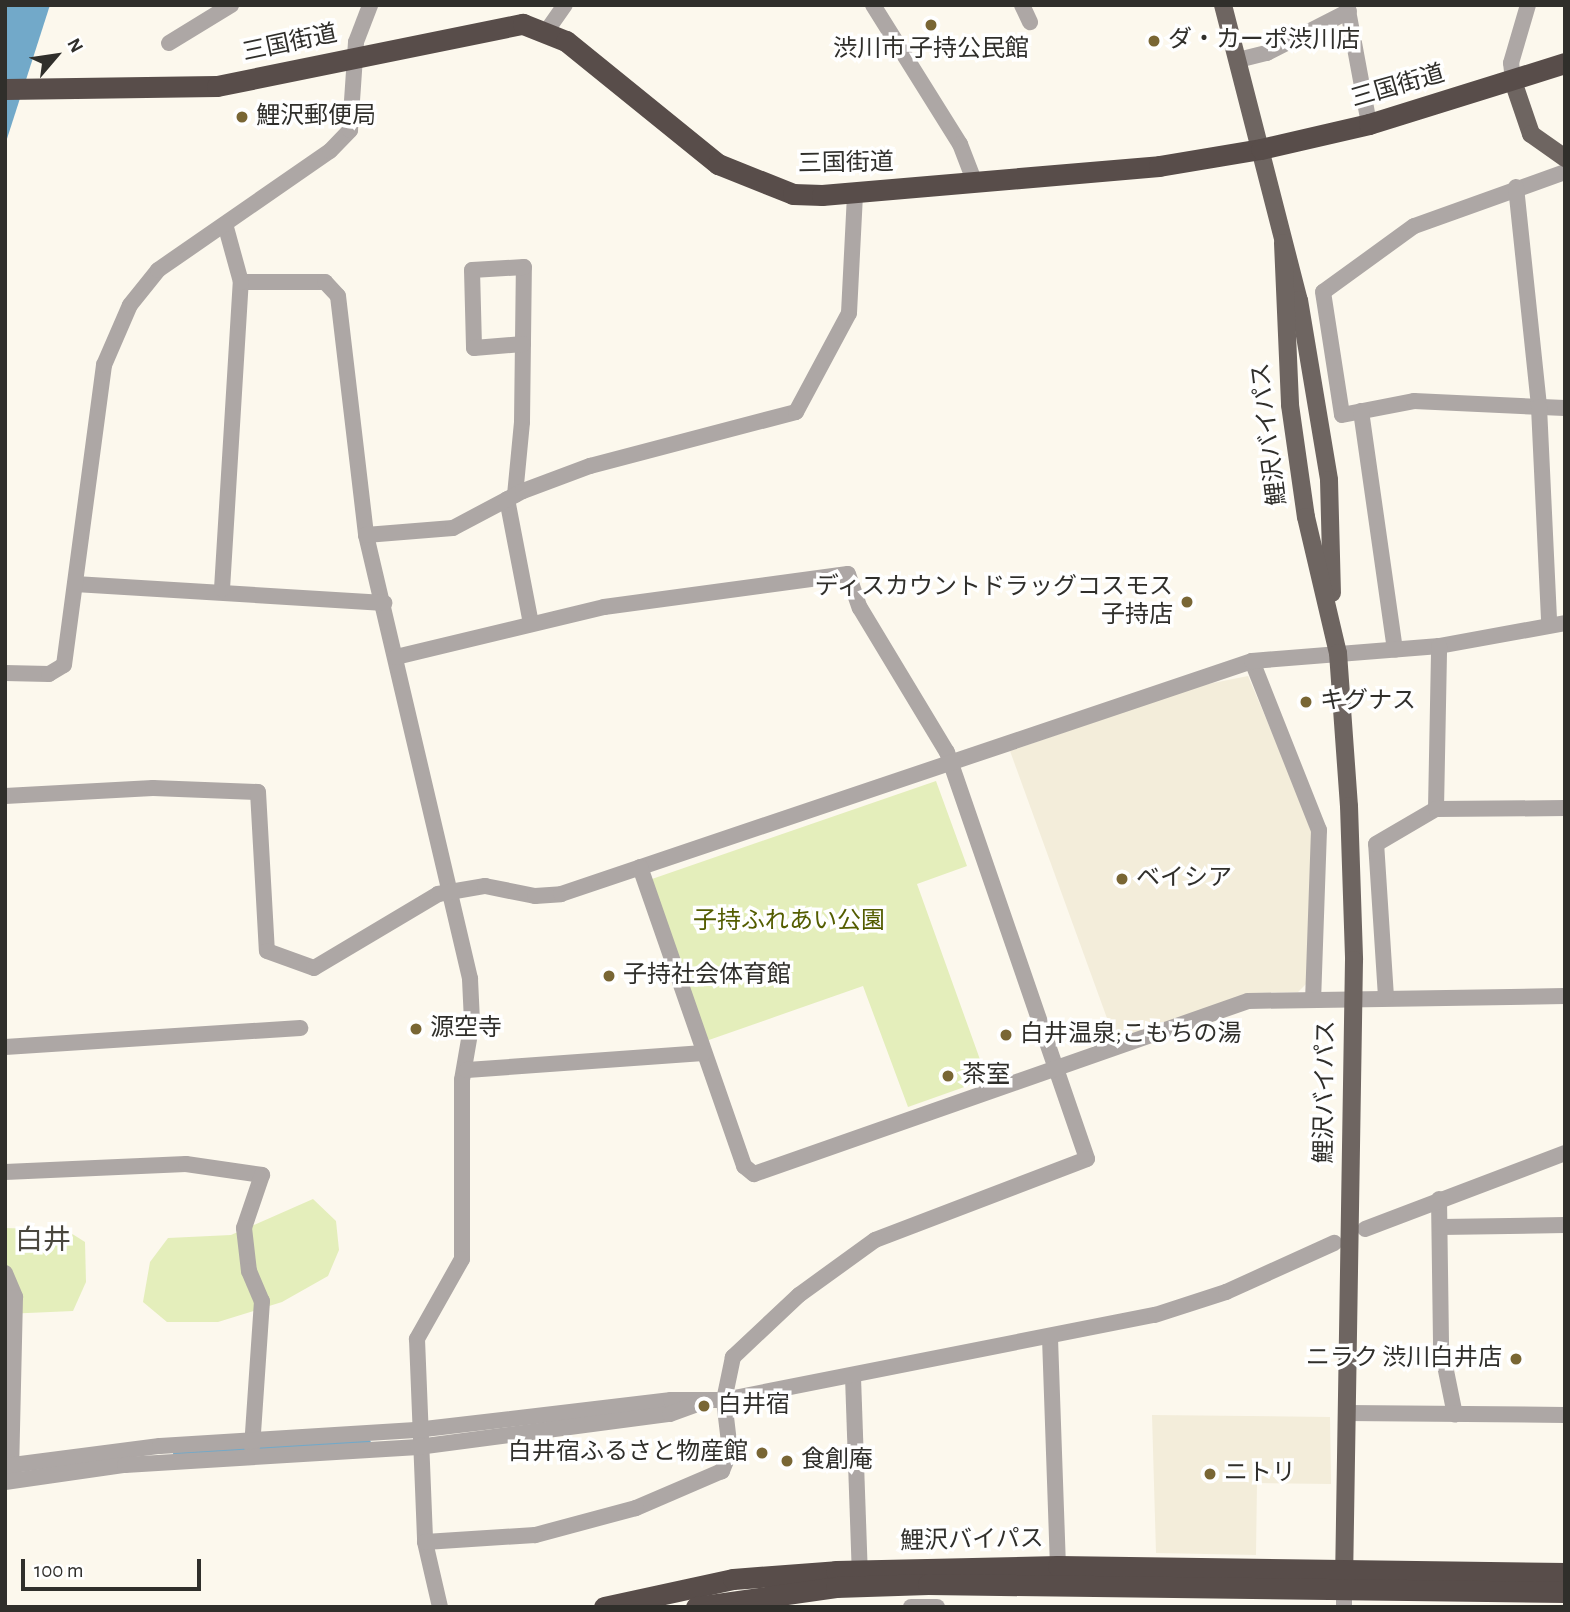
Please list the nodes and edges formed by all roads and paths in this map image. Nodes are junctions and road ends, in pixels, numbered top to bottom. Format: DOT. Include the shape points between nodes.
graph roads {
  1 [pos="230,5"];
  2 [pos="370,5"];
  3 [pos="565,5"];
  4 [pos="873,5"];
  5 [pos="1022,5"];
  6 [pos="1223,5"];
  7 [pos="1528,5"];
  8 [pos="1348,8"];
  9 [pos="1030,22"];
  10 [pos="548,29"];
  11 [pos="169,43"];
  12 [pos="355,57"];
  13 [pos="1238,60"];
  14 [pos="1565,63"];
  15 [pos="1513,81"];
  16 [pos="5,89"];
  17 [pos="1369,124"];
  18 [pos="1261,149"];
  19 [pos="1565,158"];
  20 [pos="1565,172"];
  21 [pos="975,183"];
  22 [pos="1516,187"];
  23 [pos="855,193"];
  24 [pos="225,224"];
  25 [pos="1283,243"];
  26 [pos="241,282"];
  27 [pos="523,344"];
  28 [pos="1539,407"];
  29 [pos="1565,408"];
  30 [pos="1361,411"];
  31 [pos="511,497"];
  32 [pos="366,535"];
  33 [pos="75,584"];
  34 [pos="222,589"];
  35 [pos="384,603"];
  36 [pos="1332,614"];
  37 [pos="1557,623"];
  38 [pos="531,624"];
  39 [pos="1439,646"];
  40 [pos="1395,650"];
  41 [pos="1338,653"];
  42 [pos="396,657"];
  43 [pos="1252,661"];
  44 [pos="5,673"];
  45 [pos="947,763"];
  46 [pos="5,796"];
  47 [pos="1565,808"];
  48 [pos="1436,809"];
  49 [pos="640,867"];
  50 [pos="450,891"];
  51 [pos="1565,996"];
  52 [pos="1382,997"];
  53 [pos="1315,999"];
  54 [pos="300,1028"];
  55 [pos="5,1047"];
  56 [pos="703,1053"];
  57 [pos="1057,1069"];
  58 [pos="467,1070"];
  59 [pos="1565,1153"];
  60 [pos="5,1172"];
  61 [pos="1439,1199"];
  62 [pos="1565,1225"];
  63 [pos="1441,1227"];
  64 [pos="1365,1229"];
  65 [pos="1334,1243"];
  66 [pos="5,1273"];
  67 [pos="1051,1338"];
  68 [pos="853,1377"];
  69 [pos="724,1401"];
  70 [pos="1346,1413"];
  71 [pos="1455,1415"];
  72 [pos="1565,1415"];
  73 [pos="417,1439"];
  74 [pos="252,1449"];
  75 [pos="9,1474"];
  76 [pos="425,1542"];
  77 [pos="1058,1566"];
  78 [pos="1565,1573"];
  79 [pos="860,1578"];
  80 [pos="1344,1589"];
  81 [pos="1565,1592"];
  82 [pos="440,1607"];
  83 [pos="604,1607"];
  84 [pos="696,1607"];
  85 [pos="911,1607"];
  86 [pos="937,1607"];
  1 -- 11 [label="street"];
  2 -- 12 [label="street"];
  3 -- 10 [label="street"];
  4 -- 21 [label="street" via="960,144"];
  5 -- 9 [label="street"];
  6 -- 13 [label="main road, 鯉沢バイパス"];
  7 -- 15 [label="street" via="1511,63"];
  8 -- 13 [label="street" via="1287,37 1267,53"];
  8 -- 17 [label="street"];
  10 -- 12 [label="highway, 三国街道" via="494,25"];
  10 -- 23 [label="highway, 三国街道" via="718,164 793,194"];
  12 -- 16 [label="highway, 三国街道" via="217,86 79,92"];
  12 -- 24 [label="street" via="350,130 330,151"];
  13 -- 18 [label="main road, 鯉沢バイパス"];
  14 -- 15 [label="highway, 三国街道"];
  15 -- 17 [label="highway, 三国街道"];
  15 -- 19 [label="main road" via="1531,134"];
  17 -- 18 [label="highway, 三国街道"];
  18 -- 21 [label="highway, 三国街道"];
  18 -- 25 [label="main road, 鯉沢バイパス"];
  20 -- 22 [label="street"];
  21 -- 23 [label="highway, 三国街道"];
  22 -- 28 [label="street"];
  22 -- 30 [label="street" via="1415,226 1324,292 1342,415"];
  23 -- 31 [label="street" via="849,313 796,412 590,466"];
  24 -- 26 [label="street"];
  24 -- 33 [label="street" via="158,270 130,304 104,365"];
  25 -- 36 [label="main road, 鯉沢バイパス" via="1329,480"];
  25 -- 36 [label="main road, 鯉沢バイパス" via="1290,405 1306,517"];
  26 -- 32 [label="street" via="325,282 338,296"];
  26 -- 34 [label="street"];
  27 -- 27 [label="street" via="524,267 472,270 474,348"];
  27 -- 31 [label="street"];
  28 -- 29 [label="street"];
  28 -- 30 [label="street" via="1414,401"];
  28 -- 37 [label="street"];
  30 -- 40 [label="street"];
  31 -- 32 [label="street" via="453,528"];
  31 -- 38 [label="street"];
  32 -- 35 [label="street"];
  33 -- 34 [label="street"];
  33 -- 44 [label="street" via="64,665 48,674"];
  34 -- 35 [label="street"];
  35 -- 42 [label="street"];
  36 -- 41 [label="main road, 鯉沢バイパス"];
  37 -- 39 [label="street"];
  38 -- 42 [label="street"];
  38 -- 45 [label="street" via="604,607 848,574 860,608 947,752"];
  39 -- 40 [label="street"];
  39 -- 48 [label="street"];
  40 -- 41 [label="street"];
  41 -- 43 [label="street"];
  41 -- 70 [label="main road, 鯉沢バイパス" via="1354,960"];
  42 -- 50 [label="street"];
  43 -- 45 [label="street"];
  43 -- 53 [label="street" via="1319,830"];
  45 -- 49 [label="street"];
  45 -- 57 [label="street"];
  46 -- 50 [label="street" via="153,788 258,792 267,951 314,968"];
  47 -- 48 [label="street"];
  48 -- 52 [label="street" via="1376,844"];
  49 -- 50 [label="street" via="561,894 535,896 485,886"];
  49 -- 56 [label="street"];
  50 -- 58 [label="street" via="470,979"];
  51 -- 52 [label="street"];
  52 -- 53 [label="street"];
  53 -- 57 [label="street" via="1248,1001"];
  54 -- 55 [label="street"];
  56 -- 57 [label="street" via="744,1166 754,1174"];
  56 -- 58 [label="street"];
  57 -- 69 [label="street" via="1087,1159 875,1240 799,1295 733,1357"];
  58 -- 73 [label="street" via="462,1259 417,1339"];
  59 -- 61 [label="street"];
  60 -- 74 [label="street" via="186,1164 262,1175 244,1228 249,1271 262,1301"];
  61 -- 63 [label="street"];
  61 -- 64 [label="street"];
  62 -- 63 [label="street"];
  63 -- 71 [label="street" via="1441,1346"];
  65 -- 67 [label="street" via="1226,1292"];
  66 -- 75 [label="street" via="15,1297"];
  67 -- 68 [label="street"];
  67 -- 77 [label="street"];
  68 -- 69 [label="street"];
  68 -- 79 [label="street"];
  69 -- 73 [label="street"];
  69 -- 76 [label="street" via="728,1461 707,1479 636,1508 535,1535"];
  70 -- 71 [label="street"];
  70 -- 80 [label="main road, 鯉沢バイパス"];
  71 -- 72 [label="street"];
  73 -- 74 [label="street"];
  73 -- 76 [label="street"];
  74 -- 75 [label="street"];
  76 -- 82 [label="street"];
  77 -- 79 [label="highway, 鯉沢バイパス"];
  77 -- 80 [label="highway, 鯉沢バイパス"];
  78 -- 80 [label="highway, 鯉沢バイパス"];
  79 -- 80 [label="highway, 鯉沢バイパス"];
  79 -- 83 [label="highway, 鯉沢バイパス" via="733,1579"];
  79 -- 84 [label="highway, 鯉沢バイパス"];
  80 -- 81 [label="highway, 鯉沢バイパス"];
  85 -- 86 [label="street"];
}
